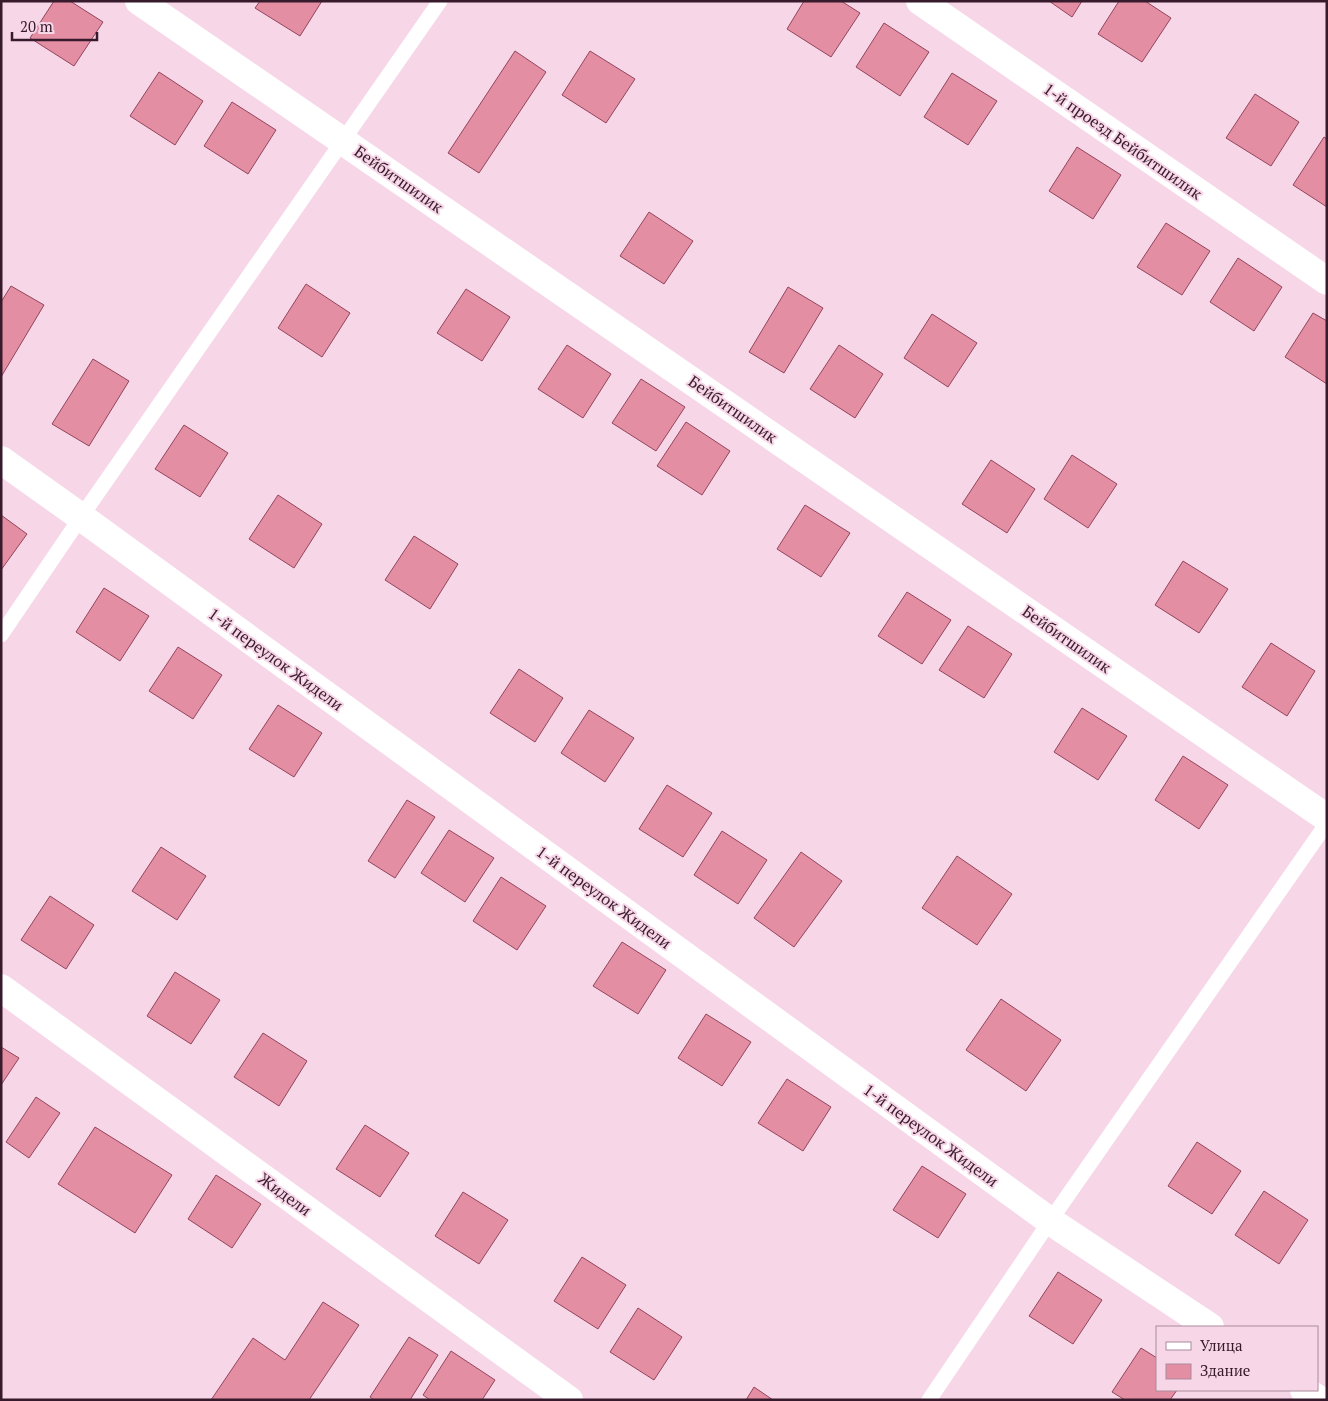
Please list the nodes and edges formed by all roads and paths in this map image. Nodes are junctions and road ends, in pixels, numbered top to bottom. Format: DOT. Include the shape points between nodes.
graph roads {
  1 [pos="139,1"];
  2 [pos="440,1"];
  3 [pos="920,1"];
  4 [pos="342,140"];
  5 [pos="1327,281"];
  6 [pos="1,460"];
  7 [pos="81,517"];
  8 [pos="1,635"];
  9 [pos="1327,818"];
  10 [pos="1327,823"];
  11 [pos="1,988"];
  12 [pos="1050,1221"];
  13 [pos="1208,1326"];
  14 [pos="1306,1391"];
  15 [pos="569,1400"];
  16 [pos="929,1400"];
  17 [pos="1320,1400"];
  1 -- 4 [label="street, Бейбитшилик"];
  2 -- 4 [label="lane"];
  3 -- 5 [label="street, 1-й проезд Бейбитшилик"];
  4 -- 7 [label="lane"];
  4 -- 9 [label="street, Бейбитшилик"];
  6 -- 7 [label="street, 1-й переулок Жидели"];
  7 -- 8 [label="lane"];
  7 -- 12 [label="street, 1-й переулок Жидели"];
  10 -- 12 [label="lane"];
  11 -- 15 [label="street, Жидели"];
  12 -- 13 [label="street, 1-й переулок Жидели"];
  12 -- 16 [label="lane"];
  14 -- 17 [label="street"];
}
